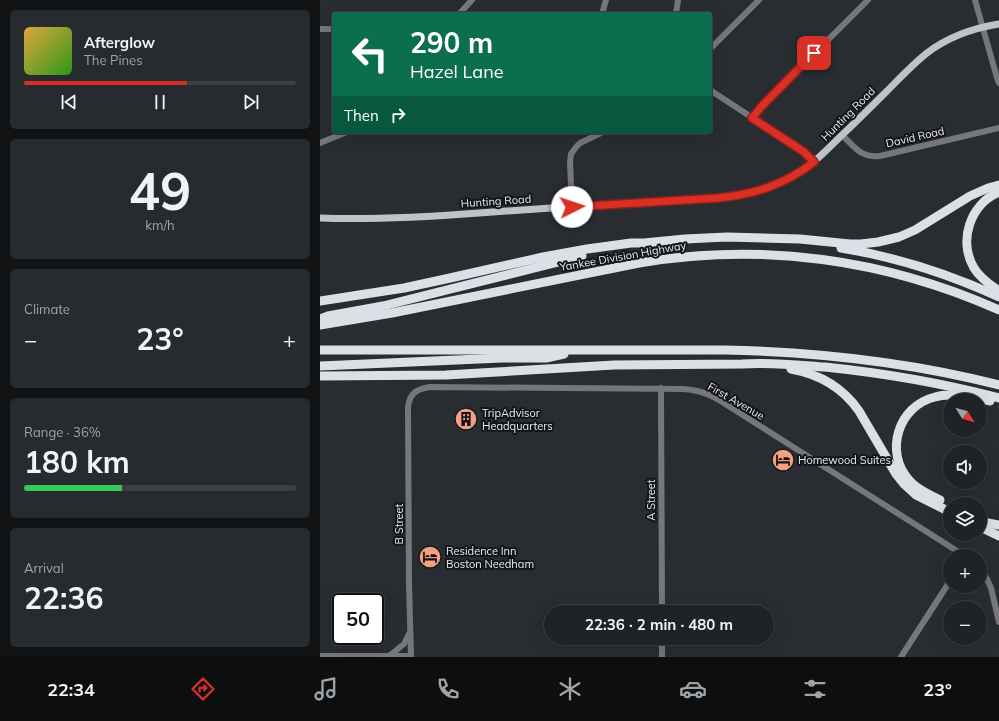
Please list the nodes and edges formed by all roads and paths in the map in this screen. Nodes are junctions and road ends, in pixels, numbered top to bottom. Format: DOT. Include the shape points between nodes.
graph roads {
  1 [pos="472,0"];
  2 [pos="606,0"];
  3 [pos="678,0"];
  4 [pos="759,0"];
  5 [pos="868,0"];
  6 [pos="975,0"];
  7 [pos="461,12"];
  8 [pos="603,12"];
  9 [pos="676,12"];
  10 [pos="999,24"];
  11 [pos="982,27"];
  12 [pos="320,29"];
  13 [pos="332,29"];
  14 [pos="712,47"];
  15 [pos="999,83"];
  16 [pos="712,91"];
  17 [pos="752,118"];
  18 [pos="999,128"];
  19 [pos="342,134"];
  20 [pos="599,134"];
  21 [pos="842,135"];
  22 [pos="320,142"];
  23 [pos="814,162"];
  24 [pos="999,185"];
  25 [pos="999,192"];
  26 [pos="572,207"];
  27 [pos="320,218"];
  28 [pos="780,239"];
  29 [pos="644,243"];
  30 [pos="999,291"];
  31 [pos="999,297"];
  32 [pos="320,301"];
  33 [pos="999,310"];
  34 [pos="320,319"];
  35 [pos="320,325"];
  36 [pos="320,350"];
  37 [pos="585,350"];
  38 [pos="742,364"];
  39 [pos="322,366"];
  40 [pos="320,376"];
  41 [pos="999,385"];
  42 [pos="661,388"];
  43 [pos="414,393"];
  44 [pos="999,398"];
  45 [pos="999,403"];
  46 [pos="943,501"];
  47 [pos="943,508"];
  48 [pos="987,523"];
  49 [pos="999,525"];
  50 [pos="987,530"];
  51 [pos="999,536"];
  52 [pos="954,549"];
  53 [pos="987,579"];
  54 [pos="943,592"];
  55 [pos="662,605"];
  56 [pos="999,622"];
  57 [pos="410,632"];
  58 [pos="662,645"];
  59 [pos="320,656"];
  60 [pos="389,656"];
  61 [pos="411,656"];
  62 [pos="662,657"];
  63 [pos="901,657"];
  1 -- 7 [label="street"];
  2 -- 8 [label="street"];
  3 -- 9 [label="street"];
  4 -- 14 [label="street"];
  5 -- 17 [label="street"];
  6 -- 11 [label="street"];
  10 -- 11 [label="main road, Hunting Road"];
  11 -- 15 [label="street"];
  11 -- 21 [label="main road, Hunting Road" via="949,40 928,52"];
  12 -- 13 [label="street"];
  16 -- 17 [label="street"];
  17 -- 23 [label="street" via="804,152"];
  18 -- 21 [label="street, David Road" via="880,156 866,156 860,153"];
  19 -- 22 [label="street"];
  20 -- 26 [label="street" via="580,143 571,154"];
  21 -- 23 [label="main road, Hunting Road"];
  23 -- 26 [label="main road, Hunting Road" via="780,183 740,196"];
  24 -- 28 [label="highway" via="975,194 915,230 889,240 856,244"];
  25 -- 30 [label="highway" via="976,210 968,228 967,243 975,269"];
  26 -- 27 [label="main road, Hunting Road" via="419,217"];
  28 -- 29 [label="highway" via="717,237"];
  28 -- 31 [label="highway" via="887,258 945,275"];
  29 -- 32 [label="highway" via="553,255 419,285"];
  29 -- 34 [label="highway" via="571,258 383,306"];
  33 -- 35 [label="highway, Yankee Division Highway" via="961,294 900,275 797,256 760,254 644,262"];
  36 -- 37 [label="highway"];
  37 -- 39 [label="highway" via="546,358"];
  37 -- 41 [label="highway" via="808,353 902,365"];
  38 -- 40 [label="highway" via="614,365 441,375"];
  38 -- 44 [label="highway" via="798,365 871,372 941,384"];
  38 -- 47 [label="highway" via="802,371 838,388 859,411 904,484 916,495"];
  42 -- 43 [label="street, First Avenue" via="430,387"];
  42 -- 52 [label="street, First Avenue" via="692,389 713,396"];
  42 -- 55 [label="street, A Street"];
  43 -- 57 [label="street, B Street" via="408,408"];
  45 -- 46 [label="highway" via="937,396 915,407 906,416 897,437 896,447 903,472 916,487"];
  48 -- 49 [label="highway"];
  50 -- 51 [label="highway"];
  53 -- 56 [label="street"];
  54 -- 63 [label="street"];
  57 -- 60 [label="street" via="404,644"];
  57 -- 61 [label="street, B Street"];
  58 -- 62 [label="street"];
  59 -- 60 [label="street"];
  60 -- 61 [label="street"];
}
